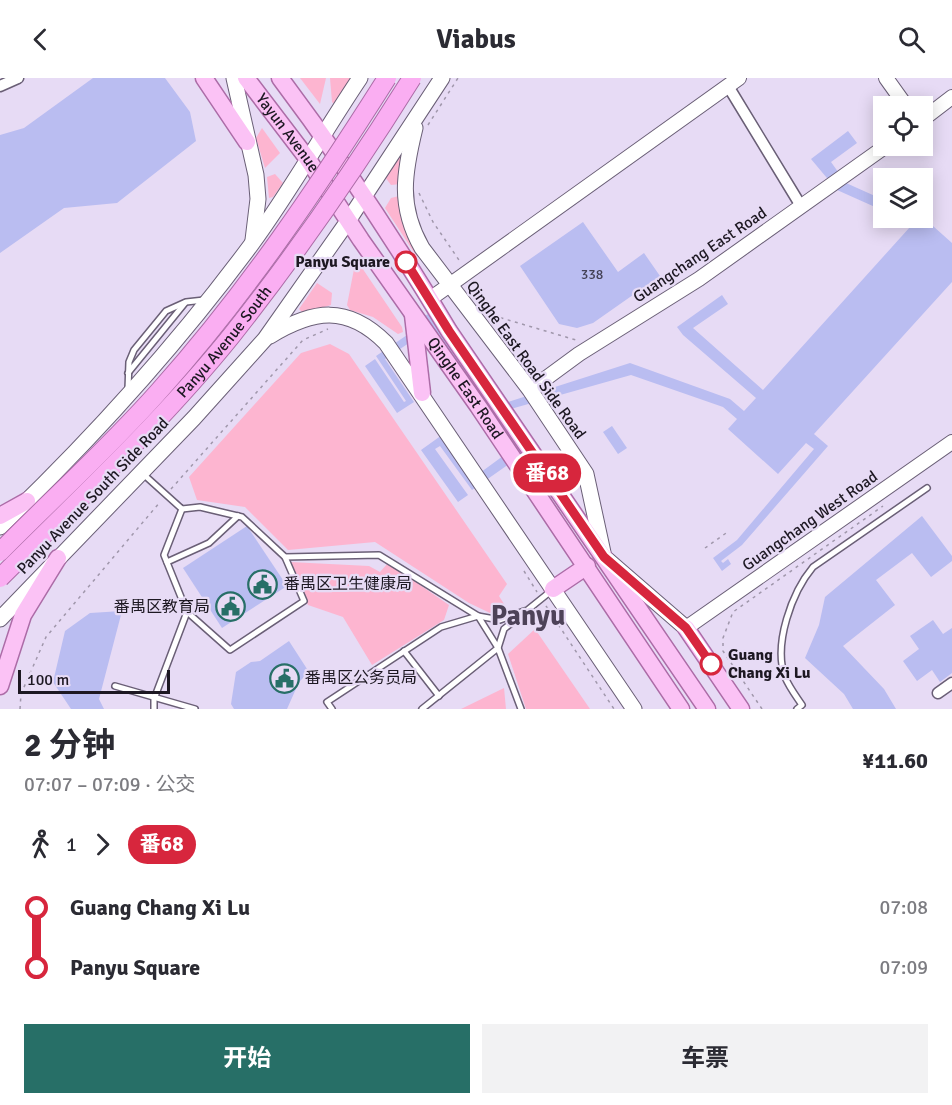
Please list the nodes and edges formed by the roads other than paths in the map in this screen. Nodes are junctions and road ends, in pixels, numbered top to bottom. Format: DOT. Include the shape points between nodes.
graph roads {
  1 [pos="18,78"];
  2 [pos="204,78"];
  3 [pos="234,78"];
  4 [pos="246,78"];
  5 [pos="280,78"];
  6 [pos="360,78"];
  7 [pos="387,78"];
  8 [pos="412,78"];
  9 [pos="442,78"];
  10 [pos="886,78"];
  11 [pos="734,82"];
  12 [pos="0,86"];
  13 [pos="899,96"];
  14 [pos="952,98"];
  15 [pos="933,112"];
  16 [pos="422,123"];
  17 [pos="323,137"];
  18 [pos="247,142"];
  19 [pos="873,155"];
  20 [pos="307,158"];
  21 [pos="342,167"];
  22 [pos="328,188"];
  23 [pos="363,198"];
  24 [pos="801,206"];
  25 [pos="348,221"];
  26 [pos="252,243"];
  27 [pos="450,285"];
  28 [pos="210,299"];
  29 [pos="430,299"];
  30 [pos="186,302"];
  31 [pos="413,314"];
  32 [pos="265,339"];
  33 [pos="127,375"];
  34 [pos="530,390"];
  35 [pos="422,393"];
  36 [pos="129,394"];
  37 [pos="952,442"];
  38 [pos="141,472"];
  39 [pos="927,488"];
  40 [pos="27,501"];
  41 [pos="182,509"];
  42 [pos="0,516"];
  43 [pos="238,516"];
  44 [pos="0,527"];
  45 [pos="73,542"];
  46 [pos="0,552"];
  47 [pos="285,557"];
  48 [pos="604,557"];
  49 [pos="58,558"];
  50 [pos="166,562"];
  51 [pos="587,566"];
  52 [pos="0,578"];
  53 [pos="554,589"];
  54 [pos="186,611"];
  55 [pos="524,611"];
  56 [pos="478,616"];
  57 [pos="0,619"];
  58 [pos="686,628"];
  59 [pos="498,648"];
  60 [pos="404,651"];
  61 [pos="952,683"];
  62 [pos="0,686"];
  63 [pos="115,686"];
  64 [pos="938,693"];
  65 [pos="439,696"];
  66 [pos="155,697"];
  67 [pos="801,708"];
  68 [pos="154,709"];
  69 [pos="195,709"];
  70 [pos="332,709"];
  71 [pos="422,709"];
  72 [pos="521,709"];
  73 [pos="634,709"];
  74 [pos="681,709"];
  75 [pos="707,709"];
  76 [pos="741,709"];
  1 -- 12 [label="street"];
  2 -- 18 [label="main road"];
  3 -- 18 [label="main road"];
  4 -- 20 [label="main road, Yayun Avenue"];
  5 -- 17 [label="main road, Yayun Avenue"];
  6 -- 17 [label="main road"];
  7 -- 46 [label="highway, Panyu Avenue South, bridge" via="291,225 217,323 159,391"];
  8 -- 52 [label="highway, Panyu Avenue South, bridge" via="307,235 232,335 170,405"];
  9 -- 16 [label="main road, Panyu Avenue South Side Road"];
  10 -- 13 [label="street"];
  11 -- 24 [label="street"];
  11 -- 27 [label="street"];
  14 -- 15 [label="street"];
  16 -- 23 [label="main road, Panyu Avenue South Side Road"];
  16 -- 27 [label="main road, Qinghe East Road Side Road" via="404,173 404,189 413,233"];
  17 -- 20 [label="main road"];
  17 -- 21 [label="main road, Yayun Avenue"];
  18 -- 26 [label="main road" via="258,199"];
  19 -- 24 [label="street, Guangchang East Road"];
  20 -- 22 [label="main road, Yayun Avenue"];
  20 -- 26 [label="main road"];
  21 -- 23 [label="main road, Qinghe East Road"];
  22 -- 25 [label="main road, Qinghe East Road"];
  23 -- 25 [label="main road, Panyu Avenue South Side Road"];
  23 -- 29 [label="main road, Qinghe East Road"];
  24 -- 34 [label="street, Guangchang East Road" via="699,279 579,354"];
  25 -- 31 [label="main road, Qinghe East Road"];
  25 -- 32 [label="main road, Panyu Avenue South Side Road"];
  26 -- 28 [label="main road"];
  27 -- 29 [label="street"];
  27 -- 34 [label="main road, Qinghe East Road Side Road"];
  28 -- 30 [label="lane"];
  28 -- 36 [label="main road"];
  29 -- 48 [label="main road, Qinghe East Road"];
  30 -- 33 [label="lane"];
  30 -- 33 [label="lane" via="166,311 137,347"];
  31 -- 35 [label="main road"];
  31 -- 51 [label="main road, Qinghe East Road"];
  32 -- 35 [label="main road" via="309,316 353,320 386,343"];
  32 -- 38 [label="main road, Panyu Avenue South Side Road"];
  33 -- 36 [label="lane"];
  34 -- 48 [label="main road, Qinghe East Road Side Road" via="586,474"];
  35 -- 53 [label="main road"];
  36 -- 40 [label="main road"];
  37 -- 58 [label="street, Guangchang West Road"];
  38 -- 41 [label="lane"];
  38 -- 45 [label="main road, Panyu Avenue South Side Road"];
  39 -- 67 [label="lane" via="813,567 799,584 787,618 782,650 784,675"];
  40 -- 42 [label="main road"];
  40 -- 44 [label="main road"];
  40 -- 45 [label="main road" via="24,519 32,535 42,543 56,546"];
  41 -- 43 [label="lane" via="200,507"];
  41 -- 50 [label="lane" via="164,555"];
  43 -- 47 [label="lane"];
  43 -- 50 [label="lane" via="209,543"];
  45 -- 49 [label="main road, Panyu Avenue South Side Road"];
  47 -- 54 [label="lane" via="304,601 230,650"];
  47 -- 56 [label="lane" via="379,555"];
  48 -- 58 [label="main road"];
  48 -- 75 [label="main road, Qinghe East Road"];
  49 -- 57 [label="main road, Panyu Avenue South Side Road"];
  49 -- 62 [label="main road" via="23,615"];
  50 -- 54 [label="lane"];
  51 -- 53 [label="main road"];
  51 -- 74 [label="main road, Qinghe East Road"];
  53 -- 55 [label="lane"];
  53 -- 73 [label="main road"];
  54 -- 66 [label="lane"];
  55 -- 56 [label="lane" via="500,620"];
  55 -- 59 [label="lane" via="504,629"];
  56 -- 59 [label="lane"];
  56 -- 60 [label="lane" via="441,627"];
  58 -- 76 [label="main road"];
  59 -- 65 [label="lane"];
  59 -- 72 [label="lane"];
  60 -- 65 [label="lane"];
  60 -- 70 [label="lane" via="327,702"];
  61 -- 64 [label="street"];
  63 -- 66 [label="lane"];
  65 -- 71 [label="lane"];
  66 -- 68 [label="lane"];
  66 -- 69 [label="lane"];
}
